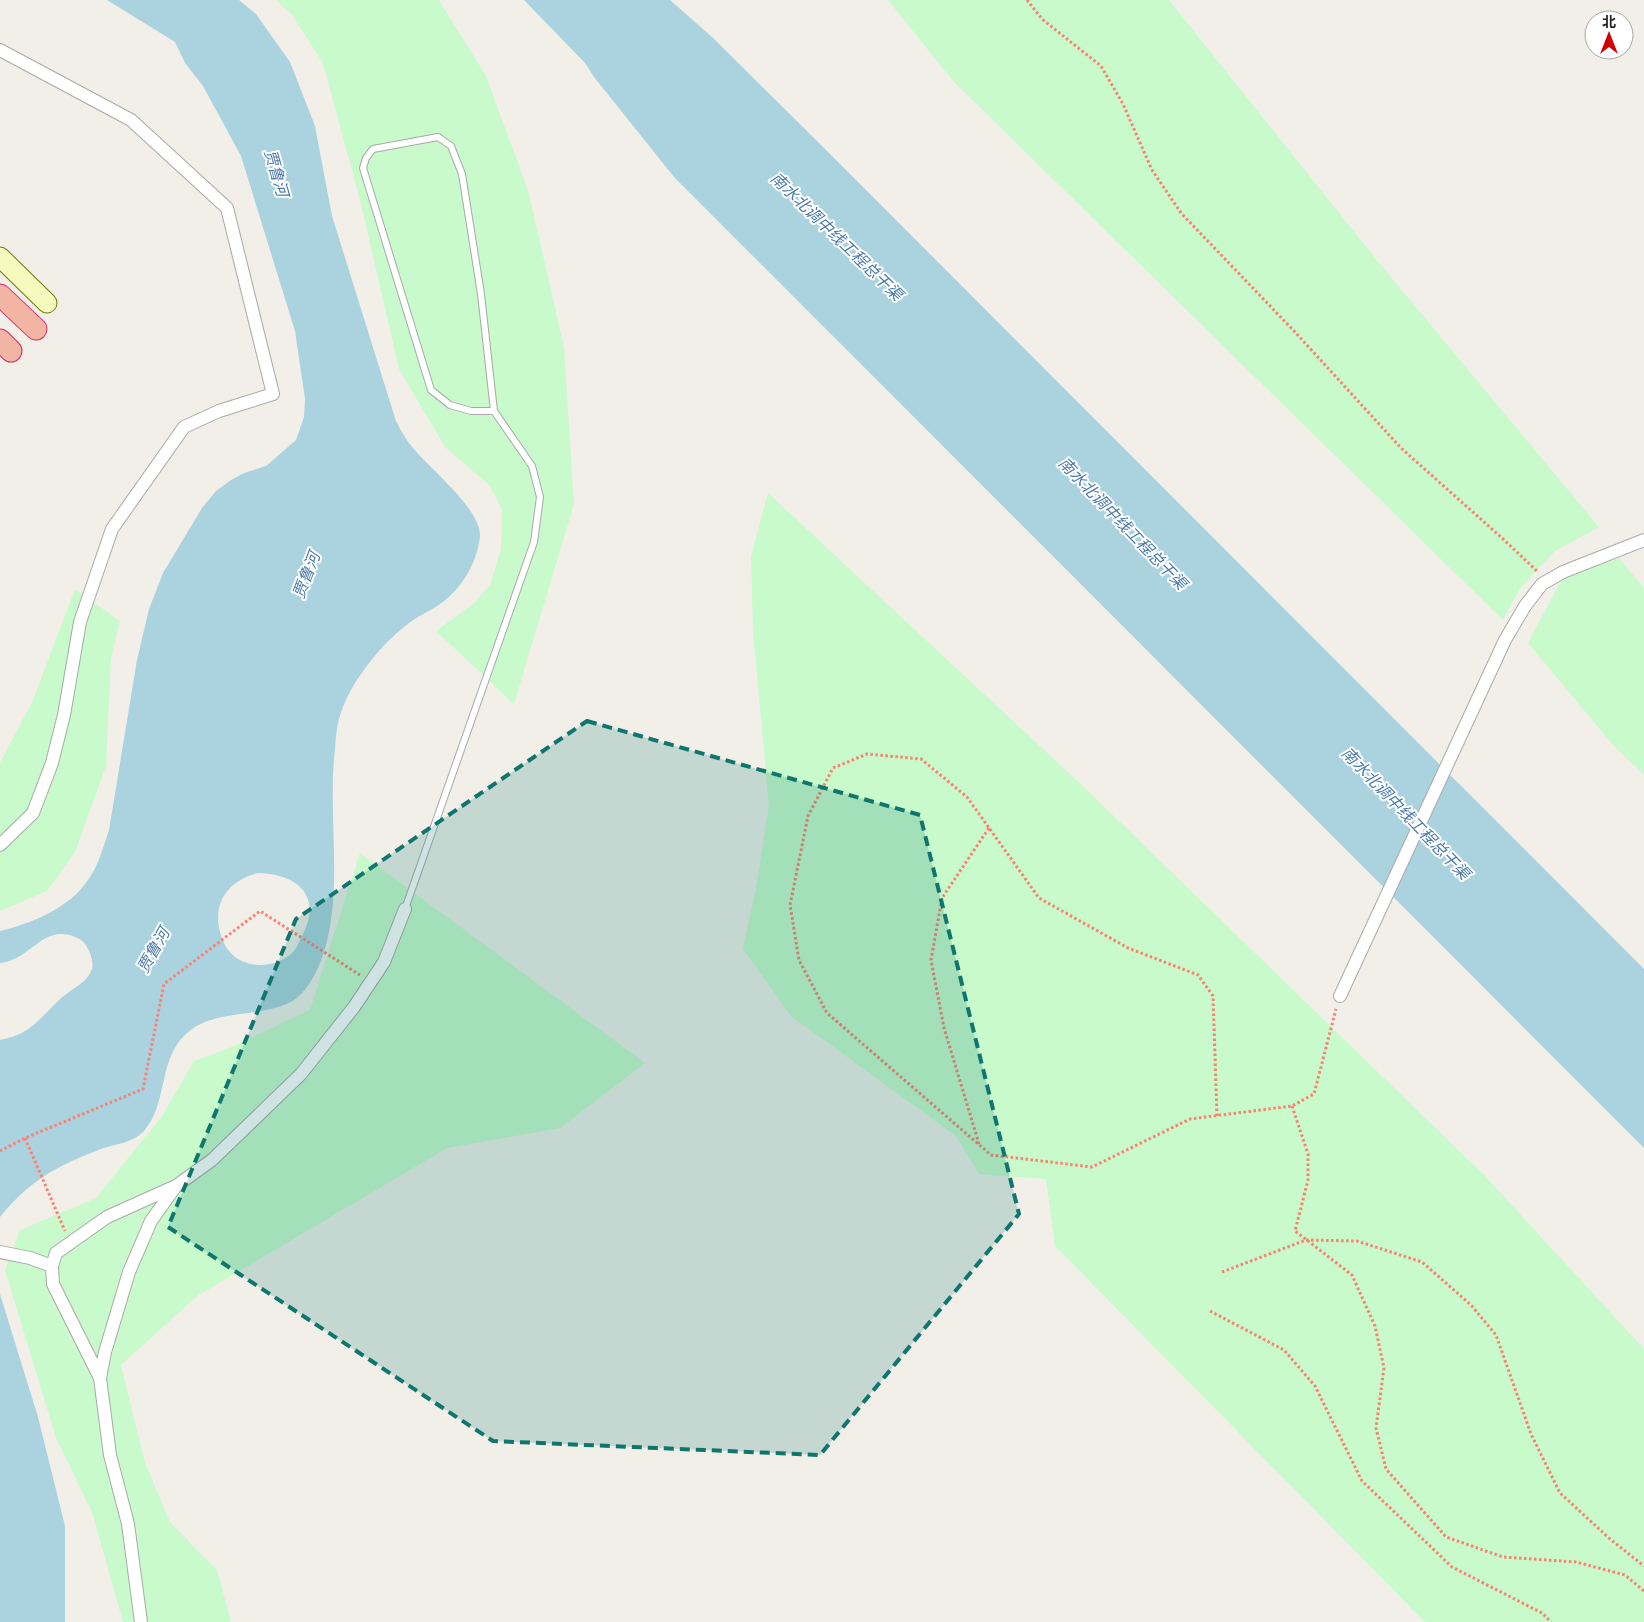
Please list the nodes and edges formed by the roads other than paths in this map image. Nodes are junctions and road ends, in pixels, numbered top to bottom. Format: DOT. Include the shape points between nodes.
graph roads {
  1 [pos="0,50"];
  2 [pos="0,257"];
  3 [pos="0,295"];
  4 [pos="47,303"];
  5 [pos="36,329"];
  6 [pos="494,411"];
  7 [pos="1644,540"];
  8 [pos="0,844"];
  9 [pos="405,909"];
  10 [pos="1340,996"];
  11 [pos="176,1186"];
  12 [pos="0,1252"];
  13 [pos="52,1266"];
  14 [pos="100,1378"];
  15 [pos="141,1622"];
  1 -- 8 [label="street" via="131,120 227,208 273,394 219,411 184,427 112,528 80,622 52,763 32,813"];
  2 -- 4 [label="main road"];
  3 -- 5 [label="highway"];
  6 -- 6 [label="lane" via="481,294 462,174 452,146 438,137 373,150 363,168 431,390 450,405 471,411"];
  6 -- 9 [label="lane" via="532,466 540,497 534,542"];
  7 -- 10 [label="street" via="1563,572 1542,584 1524,606 1505,640"];
  9 -- 11 [label="street" via="384,962 354,1007 301,1074 212,1160"];
  11 -- 13 [label="street" via="107,1217 56,1254"];
  11 -- 14 [label="street" via="152,1221 129,1272"];
  12 -- 13 [label="street"];
  13 -- 14 [label="street" via="53,1284"];
  14 -- 15 [label="street" via="110,1455 128,1524"];
}
